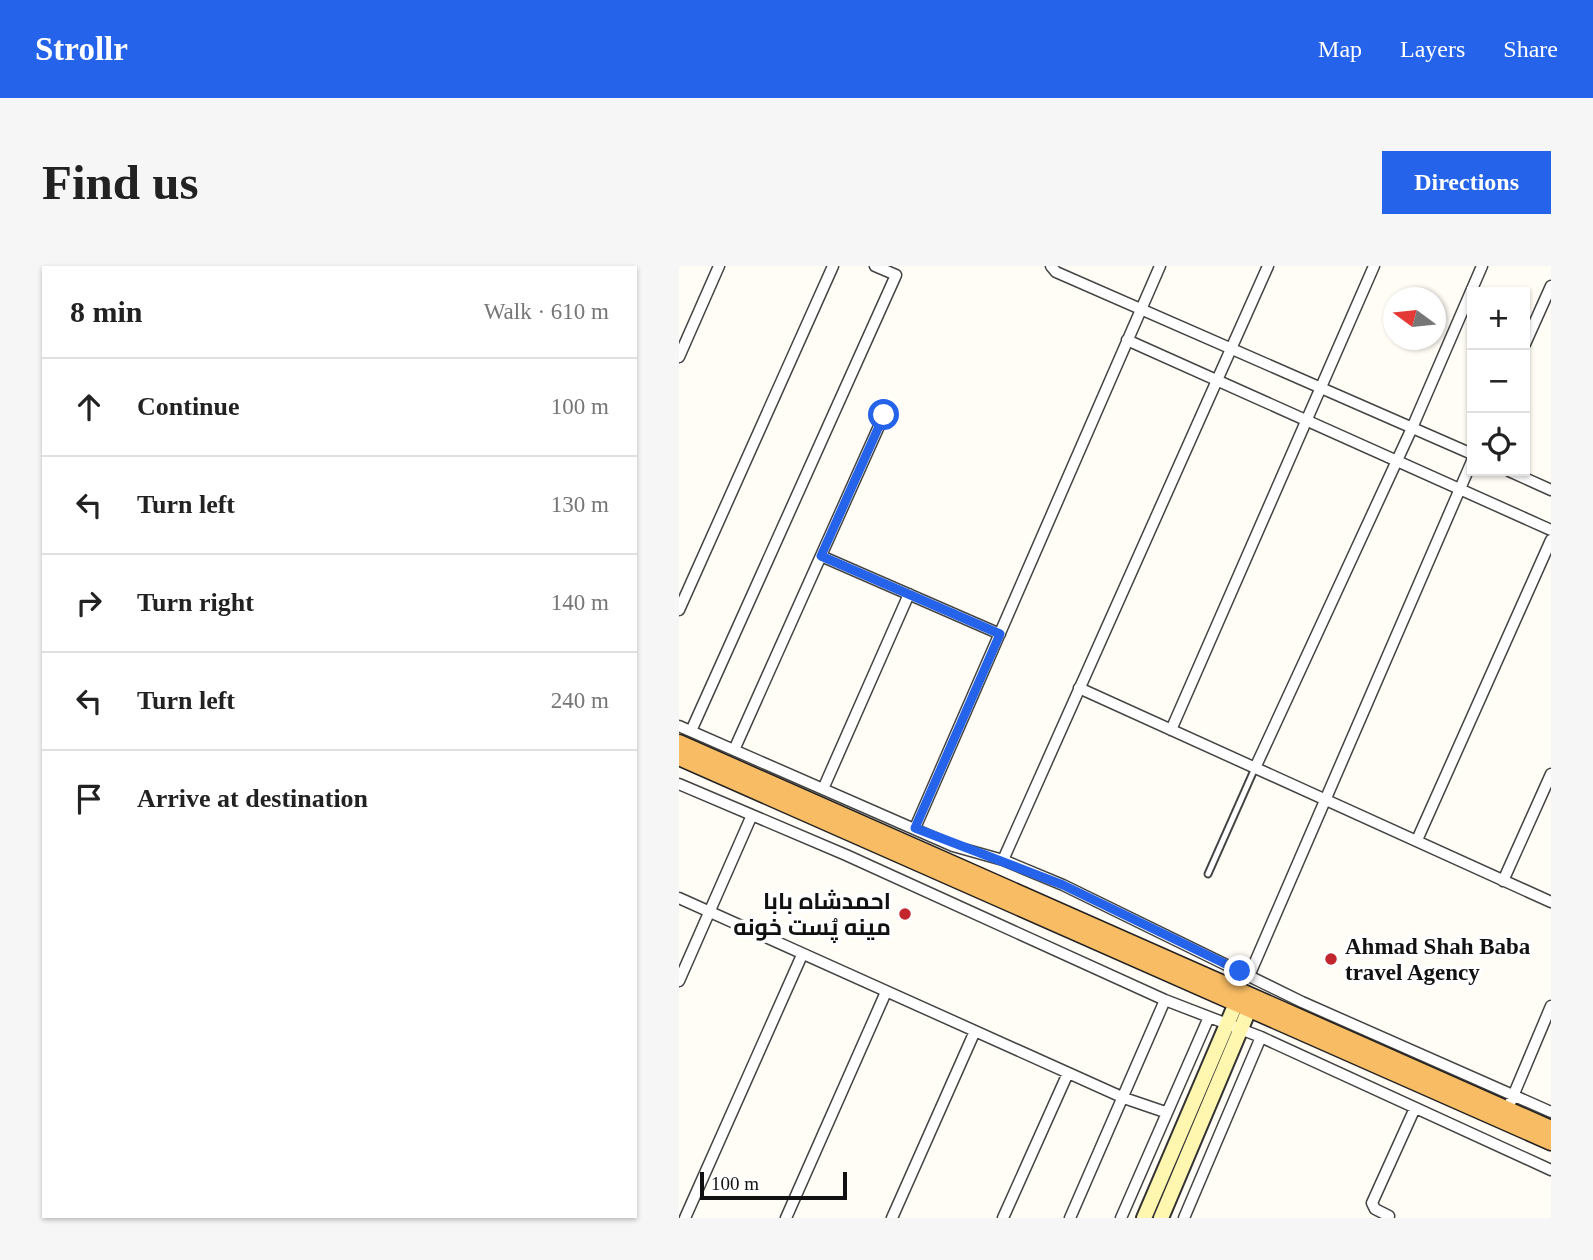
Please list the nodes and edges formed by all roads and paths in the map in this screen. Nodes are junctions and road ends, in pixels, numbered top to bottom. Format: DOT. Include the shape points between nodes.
graph roads {
  1 [pos="719,266"];
  2 [pos="833,266"];
  3 [pos="875,266"];
  4 [pos="1051,266"];
  5 [pos="1160,266"];
  6 [pos="1268,266"];
  7 [pos="1374,266"];
  8 [pos="1482,266"];
  9 [pos="1551,286"];
  10 [pos="1141,310"];
  11 [pos="1530,333"];
  12 [pos="1127,340"];
  13 [pos="1231,350"];
  14 [pos="679,357"];
  15 [pos="1217,380"];
  16 [pos="1320,388"];
  17 [pos="884,415"];
  18 [pos="1306,420"];
  19 [pos="1412,428"];
  20 [pos="1467,452"];
  21 [pos="1397,461"];
  22 [pos="1467,473"];
  23 [pos="1520,476"];
  24 [pos="1460,489"];
  25 [pos="1551,490"];
  26 [pos="1551,530"];
  27 [pos="1551,540"];
  28 [pos="821,556"];
  29 [pos="909,594"];
  30 [pos="679,610"];
  31 [pos="1000,634"];
  32 [pos="1079,688"];
  33 [pos="679,726"];
  34 [pos="1171,730"];
  35 [pos="685,737"];
  36 [pos="734,750"];
  37 [pos="679,757"];
  38 [pos="1255,768"];
  39 [pos="1551,774"];
  40 [pos="679,784"];
  41 [pos="823,789"];
  42 [pos="1324,799"];
  43 [pos="751,815"];
  44 [pos="915,828"];
  45 [pos="1417,841"];
  46 [pos="1003,860"];
  47 [pos="1208,874"];
  48 [pos="1503,881"];
  49 [pos="679,898"];
  50 [pos="1551,902"];
  51 [pos="710,912"];
  52 [pos="802,955"];
  53 [pos="1249,976"];
  54 [pos="679,981"];
  55 [pos="886,992"];
  56 [pos="1165,1000"];
  57 [pos="1245,1001"];
  58 [pos="1551,1006"];
  59 [pos="1209,1017"];
  60 [pos="1235,1027"];
  61 [pos="975,1031"];
  62 [pos="1261,1037"];
  63 [pos="1067,1073"];
  64 [pos="1125,1098"];
  65 [pos="1510,1102"];
  66 [pos="1415,1108"];
  67 [pos="1165,1112"];
  68 [pos="1551,1112"];
  69 [pos="1551,1129"];
  70 [pos="1551,1142"];
  71 [pos="1551,1170"];
  72 [pos="1390,1217"];
  73 [pos="685,1218"];
  74 [pos="786,1218"];
  75 [pos="892,1218"];
  76 [pos="1003,1218"];
  77 [pos="1070,1218"];
  78 [pos="1121,1218"];
  79 [pos="1144,1218"];
  80 [pos="1161,1218"];
  81 [pos="1184,1218"];
  1 -- 14 [label="street"];
  2 -- 30 [label="street"];
  3 -- 35 [label="street" via="896,275"];
  4 -- 10 [label="street"];
  5 -- 10 [label="street"];
  6 -- 13 [label="street"];
  7 -- 16 [label="street"];
  8 -- 19 [label="street"];
  9 -- 11 [label="street"];
  10 -- 12 [label="street"];
  10 -- 13 [label="street"];
  12 -- 15 [label="street"];
  12 -- 31 [label="street"];
  13 -- 15 [label="street"];
  13 -- 16 [label="street"];
  15 -- 18 [label="street"];
  15 -- 32 [label="street"];
  16 -- 18 [label="street"];
  16 -- 19 [label="street"];
  17 -- 28 [label="street"];
  18 -- 21 [label="street"];
  18 -- 34 [label="street"];
  19 -- 20 [label="street"];
  19 -- 21 [label="street"];
  21 -- 24 [label="street"];
  21 -- 38 [label="street"];
  22 -- 24 [label="street"];
  23 -- 25 [label="street"];
  24 -- 26 [label="street"];
  24 -- 42 [label="street"];
  27 -- 45 [label="street"];
  28 -- 29 [label="street"];
  28 -- 36 [label="street"];
  29 -- 31 [label="street"];
  29 -- 41 [label="street"];
  31 -- 44 [label="street"];
  32 -- 34 [label="street"];
  32 -- 46 [label="street"];
  33 -- 35 [label="street"];
  34 -- 38 [label="street"];
  35 -- 36 [label="street"];
  35 -- 57 [label="highway"];
  36 -- 41 [label="street"];
  37 -- 57 [label="highway"];
  38 -- 42 [label="street"];
  38 -- 47 [label="lane"];
  39 -- 48 [label="street"];
  40 -- 43 [label="street"];
  41 -- 44 [label="street"];
  42 -- 45 [label="street"];
  42 -- 53 [label="street"];
  43 -- 51 [label="street"];
  43 -- 56 [label="street"];
  44 -- 46 [label="street"];
  45 -- 48 [label="street"];
  46 -- 53 [label="street" via="1122,912"];
  48 -- 50 [label="street"];
  49 -- 51 [label="street"];
  51 -- 52 [label="street"];
  51 -- 54 [label="street"];
  52 -- 55 [label="street"];
  52 -- 73 [label="street"];
  53 -- 65 [label="street"];
  55 -- 61 [label="street"];
  55 -- 74 [label="street"];
  56 -- 59 [label="street"];
  56 -- 64 [label="street"];
  57 -- 60 [label="main road"];
  57 -- 65 [label="highway"];
  57 -- 70 [label="highway"];
  58 -- 65 [label="street"];
  59 -- 60 [label="street"];
  59 -- 67 [label="street"];
  60 -- 62 [label="street"];
  60 -- 79 [label="main road"];
  60 -- 80 [label="main road"];
  61 -- 63 [label="street"];
  61 -- 75 [label="street"];
  62 -- 66 [label="street"];
  62 -- 81 [label="street"];
  63 -- 64 [label="street"];
  63 -- 76 [label="street"];
  64 -- 67 [label="street"];
  64 -- 77 [label="street"];
  65 -- 68 [label="street"];
  65 -- 69 [label="highway"];
  66 -- 71 [label="street"];
  66 -- 72 [label="street" via="1372,1203"];
  67 -- 78 [label="street"];
}
